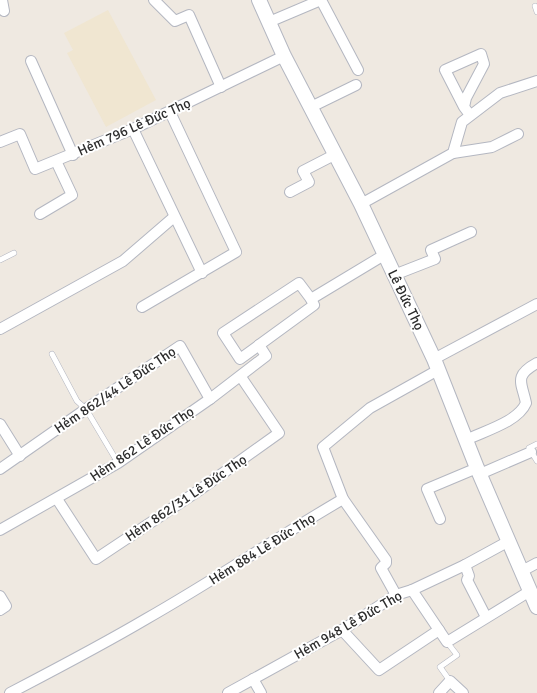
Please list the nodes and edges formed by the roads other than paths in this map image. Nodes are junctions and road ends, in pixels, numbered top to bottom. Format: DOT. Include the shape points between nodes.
graph roads {
  1 [pos="2,0"];
  2 [pos="154,0"];
  3 [pos="259,0"];
  4 [pos="321,0"];
  5 [pos="535,6"];
  6 [pos="4,11"];
  7 [pos="537,12"];
  8 [pos="269,22"];
  9 [pos="284,56"];
  10 [pos="30,61"];
  11 [pos="358,70"];
  12 [pos="537,81"];
  13 [pos="356,85"];
  14 [pos="221,86"];
  15 [pos="311,107"];
  16 [pos="467,111"];
  17 [pos="170,112"];
  18 [pos="133,129"];
  19 [pos="518,134"];
  20 [pos="0,142"];
  21 [pos="453,153"];
  22 [pos="73,154"];
  23 [pos="336,154"];
  24 [pos="56,161"];
  25 [pos="290,192"];
  26 [pos="362,204"];
  27 [pos="40,214"];
  28 [pos="174,217"];
  29 [pos="471,232"];
  30 [pos="14,253"];
  31 [pos="384,255"];
  32 [pos="0,260"];
  33 [pos="202,273"];
  34 [pos="394,275"];
  35 [pos="311,298"];
  36 [pos="537,304"];
  37 [pos="142,308"];
  38 [pos="0,329"];
  39 [pos="259,345"];
  40 [pos="52,354"];
  41 [pos="537,363"];
  42 [pos="436,364"];
  43 [pos="241,377"];
  44 [pos="210,399"];
  45 [pos="86,408"];
  46 [pos="0,424"];
  47 [pos="466,440"];
  48 [pos="534,448"];
  49 [pos="20,456"];
  50 [pos="537,461"];
  51 [pos="118,463"];
  52 [pos="0,469"];
  53 [pos="479,471"];
  54 [pos="57,499"];
  55 [pos="343,499"];
  56 [pos="440,518"];
  57 [pos="0,530"];
  58 [pos="508,541"];
  59 [pos="537,563"];
  60 [pos="465,565"];
  61 [pos="522,571"];
  62 [pos="412,590"];
  63 [pos="530,591"];
  64 [pos="396,595"];
  65 [pos="0,596"];
  66 [pos="537,607"];
  67 [pos="0,610"];
  68 [pos="486,617"];
  69 [pos="342,630"];
  70 [pos="439,630"];
  71 [pos="448,642"];
  72 [pos="253,679"];
  73 [pos="450,681"];
  74 [pos="10,693"];
  75 [pos="228,693"];
  76 [pos="261,693"];
  77 [pos="439,693"];
  78 [pos="463,693"];
  1 -- 6 [label="street"];
  2 -- 14 [label="street" via="175,21 189,15"];
  3 -- 8 [label="main road, Lê Đức Thọ"];
  4 -- 8 [label="street"];
  4 -- 11 [label="street"];
  5 -- 7 [label="lane"];
  8 -- 9 [label="main road, Lê Đức Thọ"];
  9 -- 14 [label="street, Hẻm 796 Lê Đức Thọ"];
  9 -- 15 [label="main road, Lê Đức Thọ"];
  10 -- 22 [label="street"];
  12 -- 16 [label="street" via="500,93"];
  13 -- 15 [label="street"];
  14 -- 17 [label="street, Hẻm 796 Lê Đức Thọ"];
  15 -- 23 [label="main road, Lê Đức Thọ"];
  16 -- 16 [label="street" via="466,98 484,64 481,54 445,70"];
  16 -- 21 [label="street"];
  17 -- 18 [label="street, Hẻm 796 Lê Đức Thọ"];
  17 -- 33 [label="street" via="236,252"];
  18 -- 22 [label="street, Hẻm 796 Lê Đức Thọ"];
  18 -- 28 [label="street"];
  19 -- 21 [label="street" via="492,147"];
  20 -- 24 [label="street, Hẻm 796 Lê Đức Thọ" via="20,134 36,169"];
  21 -- 26 [label="street"];
  22 -- 24 [label="street, Hẻm 796 Lê Đức Thọ"];
  23 -- 25 [label="street" via="304,171 309,182"];
  23 -- 26 [label="main road, Lê Đức Thọ"];
  24 -- 27 [label="street" via="72,196"];
  26 -- 31 [label="main road, Lê Đức Thọ"];
  28 -- 33 [label="street"];
  28 -- 38 [label="street" via="124,261"];
  29 -- 34 [label="street" via="431,250 435,259"];
  30 -- 32 [label="lane"];
  31 -- 34 [label="main road, Lê Đức Thọ"];
  31 -- 35 [label="street"];
  33 -- 37 [label="street"];
  34 -- 42 [label="main road, Lê Đức Thọ"];
  35 -- 39 [label="street" via="314,305"];
  35 -- 39 [label="street" via="299,283 223,333 240,359"];
  36 -- 42 [label="street"];
  39 -- 43 [label="street, Hẻm 862 Lê Đức Thọ" via="266,356"];
  40 -- 45 [label="lane" via="76,401"];
  41 -- 47 [label="street" via="524,373 520,380 526,403 523,411"];
  42 -- 47 [label="main road, Lê Đức Thọ"];
  42 -- 55 [label="street" via="370,408 323,448"];
  43 -- 44 [label="street, Hẻm 862 Lê Đức Thọ"];
  43 -- 54 [label="street, Hẻm 862/31 Lê Đức Thọ" via="279,433 185,500 96,559"];
  44 -- 45 [label="street, Hẻm 862/44 Lê Đức Thọ" via="180,346"];
  44 -- 51 [label="street, Hẻm 862 Lê Đức Thọ"];
  45 -- 49 [label="street, Hẻm 862/44 Lê Đức Thọ"];
  45 -- 51 [label="lane"];
  46 -- 49 [label="street"];
  47 -- 53 [label="main road, Lê Đức Thọ"];
  48 -- 50 [label="lane"];
  48 -- 53 [label="street"];
  49 -- 52 [label="street, Hẻm 862/44 Lê Đức Thọ"];
  51 -- 54 [label="street, Hẻm 862 Lê Đức Thọ"];
  53 -- 56 [label="street" via="427,489"];
  53 -- 58 [label="main road, Lê Đức Thọ"];
  54 -- 57 [label="street, Hẻm 862 Lê Đức Thọ"];
  55 -- 64 [label="street" via="386,560 380,568"];
  55 -- 74 [label="street, Hẻm 884 Lê Đức Thọ" via="146,620"];
  58 -- 60 [label="street"];
  58 -- 61 [label="main road, Lê Đức Thọ"];
  59 -- 61 [label="street"];
  60 -- 62 [label="street"];
  60 -- 68 [label="street" via="469,576 467,580"];
  61 -- 63 [label="main road, Lê Đức Thọ"];
  62 -- 64 [label="street, Hẻm 948 Lê Đức Thọ"];
  62 -- 70 [label="street, Hẻm 948 Lê Đức Thọ"];
  63 -- 66 [label="main road, Lê Đức Thọ"];
  63 -- 68 [label="street"];
  64 -- 69 [label="street, Hẻm 948 Lê Đức Thọ"];
  65 -- 67 [label="street" via="6,606"];
  68 -- 71 [label="street"];
  69 -- 70 [label="street" via="379,670"];
  69 -- 72 [label="street, Hẻm 948 Lê Đức Thọ"];
  70 -- 71 [label="street, Hẻm 948 Lê Đức Thọ"];
  71 -- 73 [label="lane" via="457,656 440,667"];
  72 -- 75 [label="street, Hẻm 948 Lê Đức Thọ"];
  72 -- 76 [label="street"];
  73 -- 77 [label="street"];
  73 -- 78 [label="street"];
}
